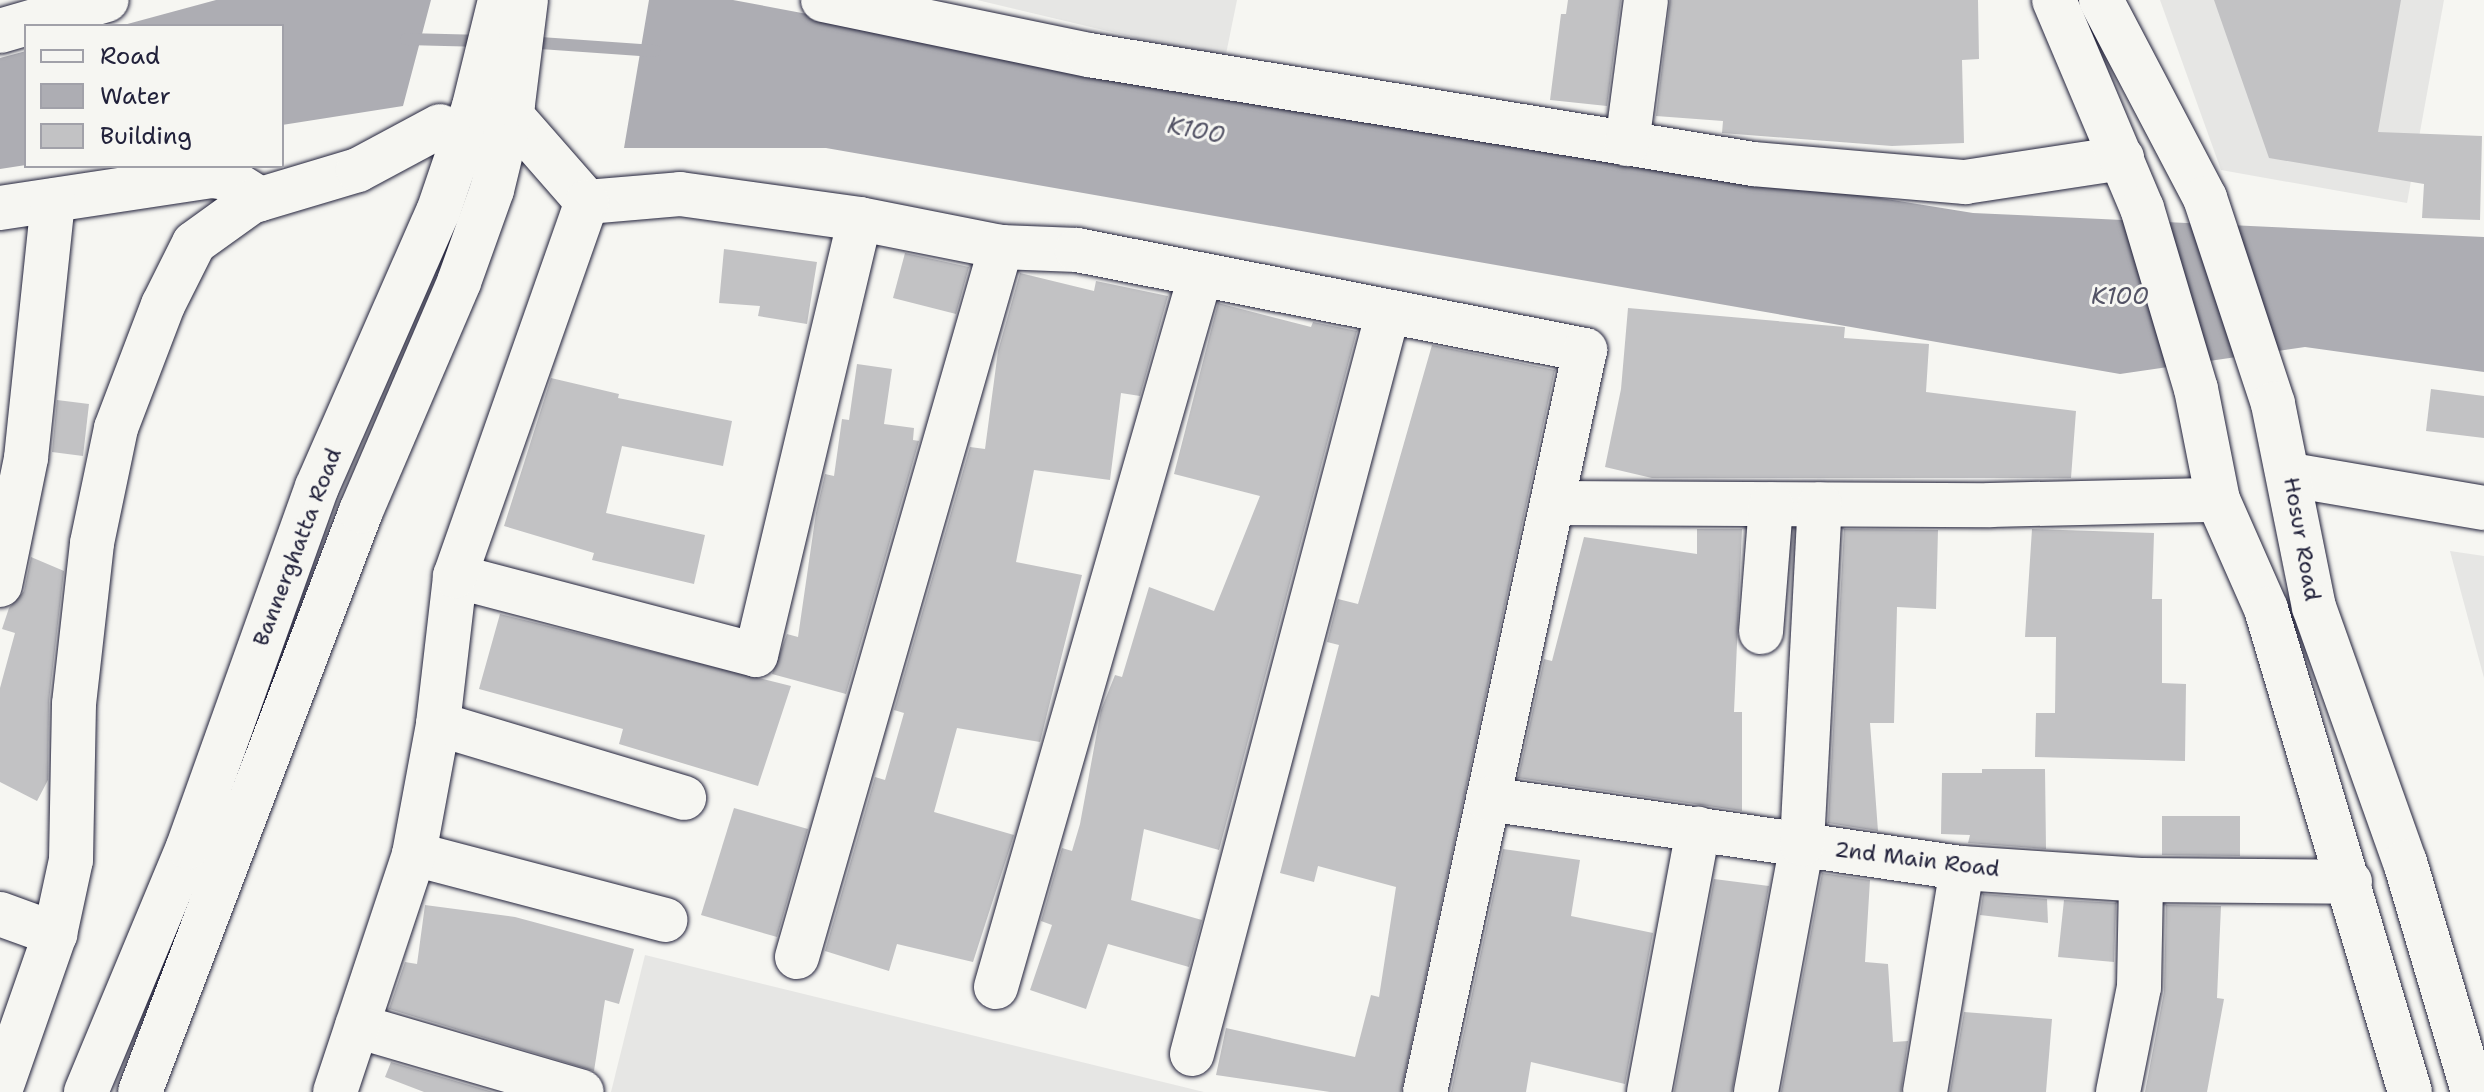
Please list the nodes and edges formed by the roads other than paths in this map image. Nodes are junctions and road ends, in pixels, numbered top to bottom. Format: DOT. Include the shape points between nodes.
graph roads {
  1 [pos="485,0"];
  2 [pos="500,0"];
  3 [pos="526,0"];
  4 [pos="823,0"];
  5 [pos="1646,0"];
  6 [pos="2054,0"];
  7 [pos="2101,0"];
  8 [pos="99,1"];
  9 [pos="0,31"];
  10 [pos="491,99"];
  11 [pos="1627,144"];
  12 [pos="2122,158"];
  13 [pos="260,199"];
  14 [pos="53,200"];
  15 [pos="587,202"];
  16 [pos="0,208"];
  17 [pos="860,219"];
  18 [pos="1001,247"];
  19 [pos="1200,277"];
  20 [pos="1388,312"];
  21 [pos="2291,475"];
  22 [pos="2218,500"];
  23 [pos="1552,503"];
  24 [pos="1771,504"];
  25 [pos="1820,504"];
  26 [pos="2484,508"];
  27 [pos="455,576"];
  28 [pos="0,585"];
  29 [pos="1761,632"];
  30 [pos="438,724"];
  31 [pos="684,798"];
  32 [pos="1488,799"];
  33 [pos="1698,829"];
  34 [pos="1802,844"];
  35 [pos="414,854"];
  36 [pos="1962,868"];
  37 [pos="2141,880"];
  38 [pos="2350,882"];
  39 [pos="0,914"];
  40 [pos="665,920"];
  41 [pos="55,934"];
  42 [pos="797,957"];
  43 [pos="996,987"];
  44 [pos="357,1026"];
  45 [pos="1192,1054"];
  46 [pos="0,1091"];
  47 [pos="86,1092"];
  48 [pos="140,1092"];
  49 [pos="335,1092"];
  50 [pos="582,1092"];
  51 [pos="1425,1092"];
  52 [pos="1649,1092"];
  53 [pos="1756,1092"];
  54 [pos="1925,1092"];
  55 [pos="2118,1092"];
  56 [pos="2410,1092"];
  57 [pos="2473,1092"];
  1 -- 10 [label="street, Bannerghatta Road"];
  2 -- 10 [label="street, Bannerghatta Road"];
  3 -- 10 [label="street"];
  4 -- 11 [label="street" via="1104,58"];
  5 -- 11 [label="street"];
  6 -- 12 [label="street"];
  7 -- 21 [label="street, Hosur Road" via="2205,198"];
  8 -- 9 [label="street"];
  10 -- 13 [label="street, Bannerghatta Road" via="358,170"];
  10 -- 15 [label="street"];
  10 -- 47 [label="street, Bannerghatta Road" via="317,487 188,847"];
  10 -- 48 [label="street" via="492,190 459,282 361,511"];
  11 -- 12 [label="street" via="1753,164 1965,182"];
  12 -- 22 [label="street" via="2196,389"];
  13 -- 14 [label="street" via="212,176"];
  13 -- 41 [label="street" via="194,243 163,305 116,428 92,543 74,704 71,860"];
  14 -- 16 [label="street"];
  14 -- 28 [label="street" via="26,458"];
  15 -- 17 [label="street" via="680,194"];
  15 -- 27 [label="street"];
  17 -- 18 [label="street"];
  17 -- 27 [label="street" via="756,655"];
  18 -- 19 [label="street" via="1077,250"];
  18 -- 42 [label="street"];
  19 -- 20 [label="street"];
  19 -- 43 [label="street"];
  20 -- 23 [label="street" via="1585,350"];
  20 -- 45 [label="street"];
  21 -- 26 [label="street"];
  21 -- 57 [label="street, Hosur Road" via="2314,607 2405,862"];
  22 -- 25 [label="street"];
  22 -- 38 [label="street" via="2266,609"];
  23 -- 24 [label="street"];
  23 -- 32 [label="street"];
  24 -- 25 [label="street"];
  24 -- 29 [label="street"];
  25 -- 34 [label="street"];
  27 -- 30 [label="street"];
  30 -- 31 [label="street"];
  30 -- 35 [label="street"];
  32 -- 33 [label="street, 2nd Main Road"];
  32 -- 51 [label="street"];
  33 -- 34 [label="street, 2nd Main Road"];
  33 -- 52 [label="street"];
  34 -- 36 [label="street, 2nd Main Road"];
  34 -- 53 [label="street"];
  35 -- 40 [label="street"];
  35 -- 44 [label="street"];
  36 -- 37 [label="street, 2nd Main Road"];
  36 -- 54 [label="street"];
  37 -- 38 [label="street, 2nd Main Road"];
  37 -- 55 [label="street" via="2139,987"];
  38 -- 56 [label="street"];
  39 -- 41 [label="street"];
  41 -- 46 [label="street"];
  44 -- 49 [label="street"];
  44 -- 50 [label="street"];
}
